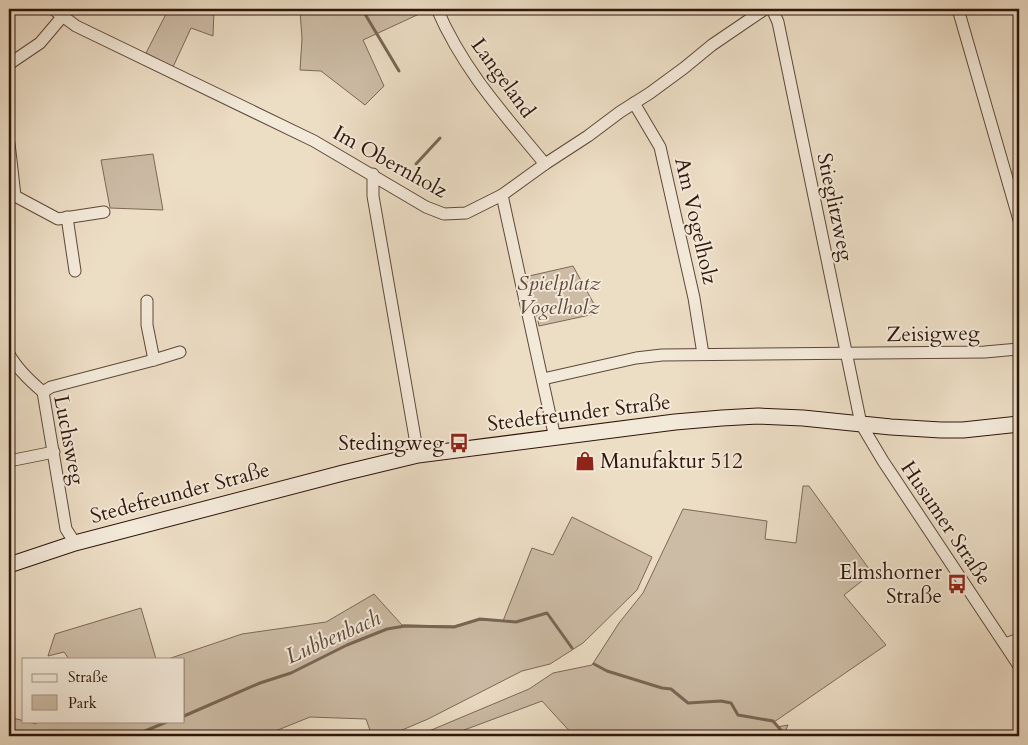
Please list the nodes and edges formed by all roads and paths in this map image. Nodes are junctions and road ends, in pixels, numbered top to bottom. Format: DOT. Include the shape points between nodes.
graph roads {
  1 [pos="53,9"];
  2 [pos="437,9"];
  3 [pos="766,9"];
  4 [pos="772,9"];
  5 [pos="958,9"];
  6 [pos="62,17"];
  7 [pos="9,64"];
  8 [pos="634,103"];
  9 [pos="9,143"];
  10 [pos="545,164"];
  11 [pos="373,174"];
  12 [pos="502,195"];
  13 [pos="15,196"];
  14 [pos="9,207"];
  15 [pos="104,212"];
  16 [pos="67,218"];
  17 [pos="1019,220"];
  18 [pos="75,271"];
  19 [pos="147,301"];
  20 [pos="1019,349"];
  21 [pos="180,352"];
  22 [pos="9,354"];
  23 [pos="703,354"];
  24 [pos="846,354"];
  25 [pos="154,360"];
  26 [pos="543,379"];
  27 [pos="43,392"];
  28 [pos="860,419"];
  29 [pos="1019,424"];
  30 [pos="555,438"];
  31 [pos="54,452"];
  32 [pos="418,455"];
  33 [pos="9,461"];
  34 [pos="75,543"];
  35 [pos="9,565"];
  36 [pos="1019,639"];
  37 [pos="1004,644"];
  38 [pos="1019,666"];
  1 -- 6 [label="street, Im Obernholz"];
  2 -- 10 [label="street, Langeland" via="488,96"];
  3 -- 8 [label="street, Im Obernholz" via="712,44"];
  4 -- 24 [label="street, Stieglitzweg" via="778,22"];
  5 -- 17 [label="street"];
  6 -- 7 [label="street" via="40,43"];
  6 -- 11 [label="street, Im Obernholz" via="314,141"];
  8 -- 10 [label="street, Im Obernholz"];
  8 -- 23 [label="street, Am Vogelholz" via="660,146 694,298"];
  9 -- 13 [label="street"];
  10 -- 12 [label="street, Im Obernholz"];
  11 -- 12 [label="street, Im Obernholz" via="444,214 466,213"];
  11 -- 32 [label="street" via="373,196"];
  12 -- 26 [label="street"];
  13 -- 14 [label="street"];
  13 -- 16 [label="street" via="58,219"];
  15 -- 16 [label="street"];
  16 -- 18 [label="street"];
  19 -- 25 [label="street" via="147,325"];
  20 -- 24 [label="street, Zeisigweg"];
  21 -- 25 [label="street"];
  22 -- 27 [label="street, Luchsweg"];
  23 -- 24 [label="street"];
  23 -- 26 [label="street" via="636,358"];
  24 -- 28 [label="street, Stieglitzweg"];
  25 -- 27 [label="street" via="51,387"];
  26 -- 30 [label="street"];
  27 -- 31 [label="street, Luchsweg"];
  28 -- 29 [label="street, Stedefreunder Straße" via="948,430"];
  28 -- 30 [label="street, Stedefreunder Straße" via="722,418"];
  28 -- 37 [label="street, Husumer Straße" via="883,462"];
  30 -- 32 [label="street, Stedefreunder Straße"];
  31 -- 33 [label="street"];
  31 -- 34 [label="street, Luchsweg" via="66,529"];
  32 -- 34 [label="street, Stedefreunder Straße"];
  34 -- 35 [label="street, Stedefreunder Straße"];
  36 -- 37 [label="street"];
  37 -- 38 [label="street, Husumer Straße"];
}
